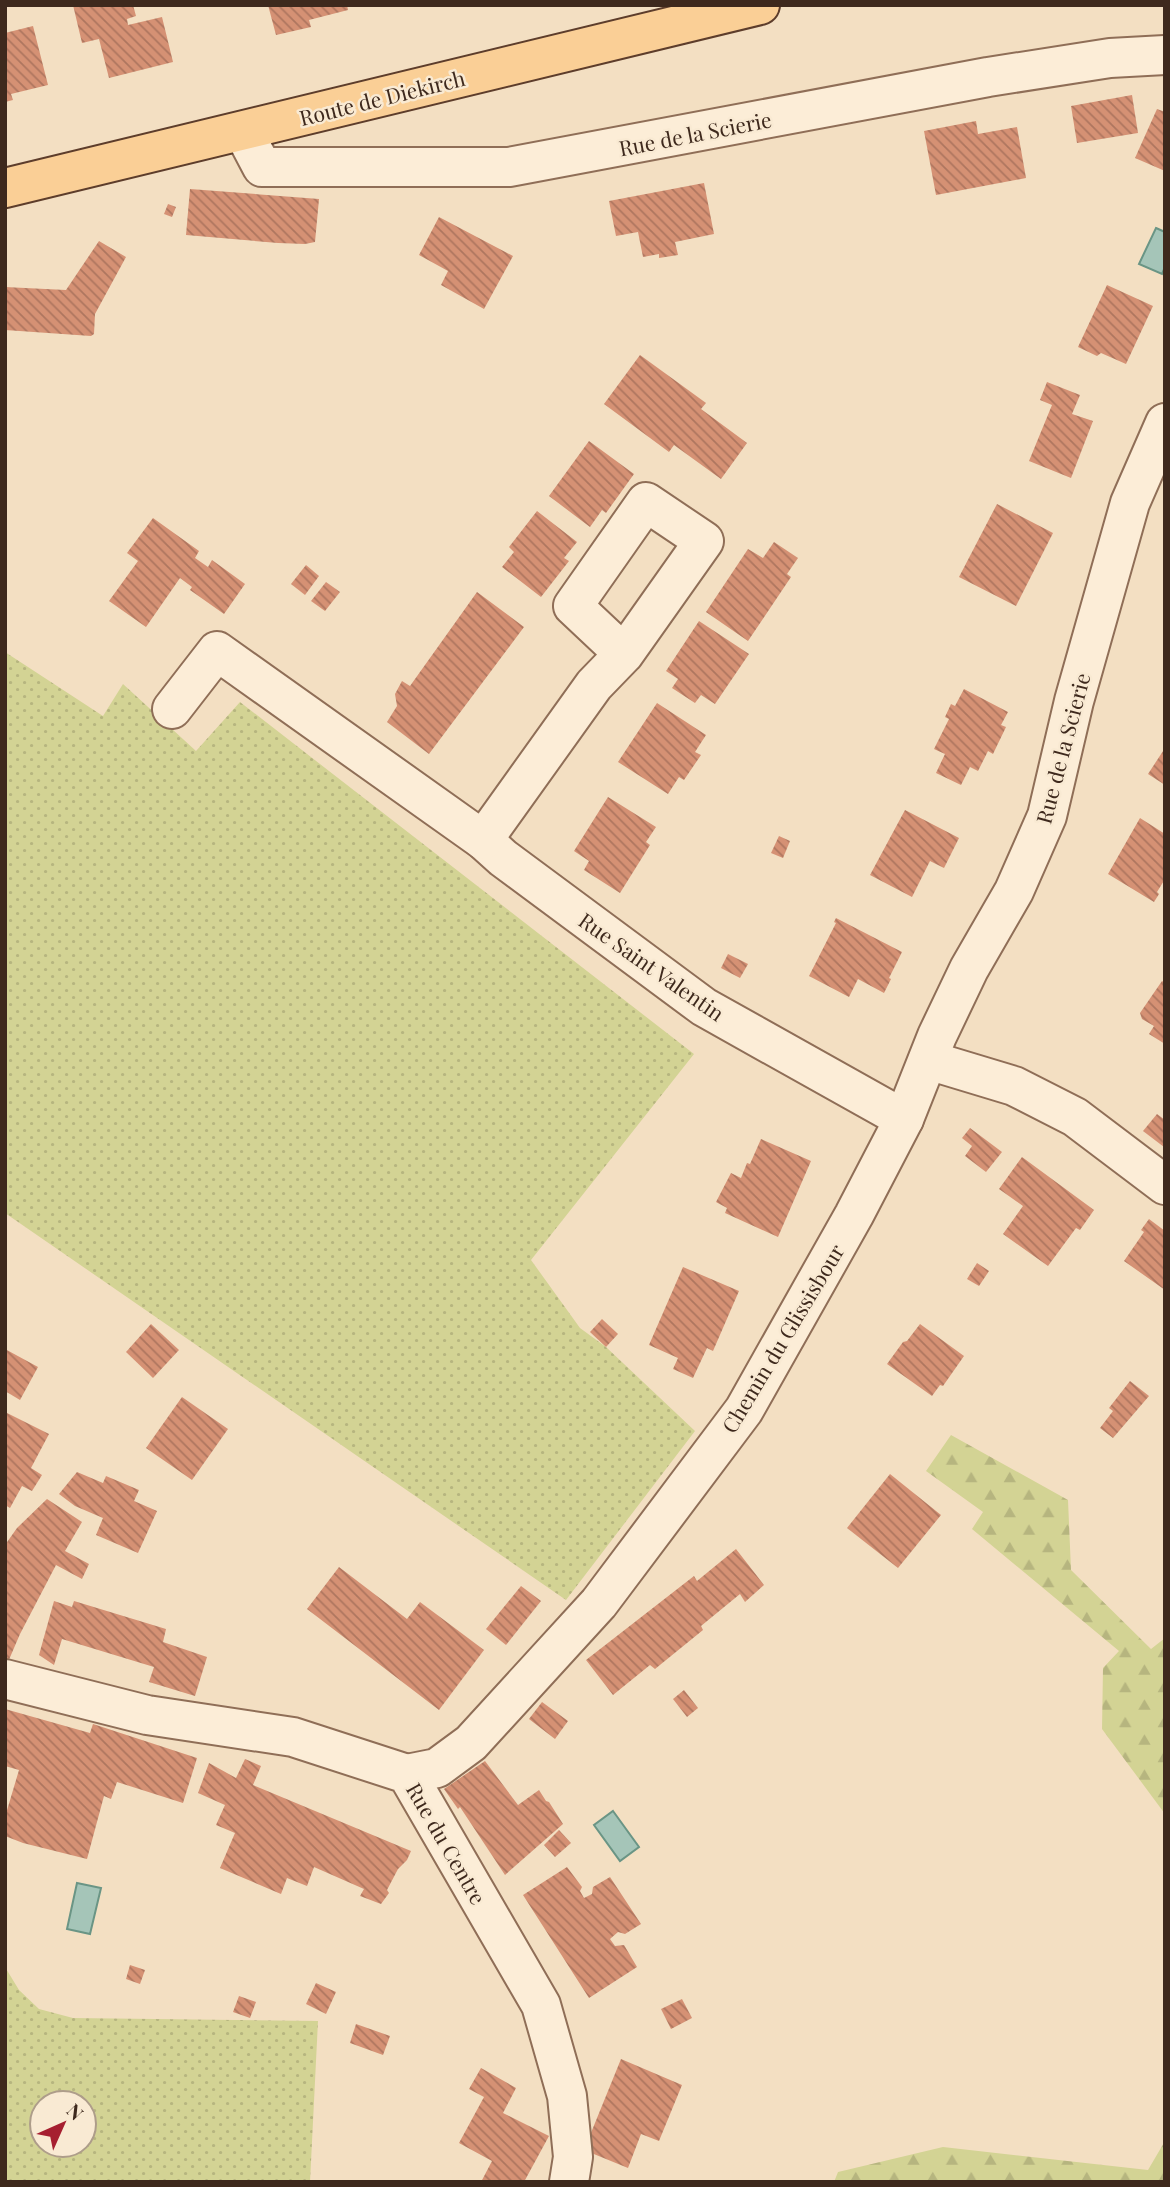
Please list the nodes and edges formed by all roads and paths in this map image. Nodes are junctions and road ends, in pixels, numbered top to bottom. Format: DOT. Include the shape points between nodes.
graph roads {
  1 [pos="760,5"];
  2 [pos="1165,55"];
  3 [pos="243,131"];
  4 [pos="5,188"];
  5 [pos="1165,423"];
  6 [pos="624,654"];
  7 [pos="172,709"];
  8 [pos="483,840"];
  9 [pos="928,1060"];
  10 [pos="904,1119"];
  11 [pos="1165,1185"];
  12 [pos="5,1679"];
  13 [pos="407,1774"];
  14 [pos="569,2182"];
  1 -- 3 [label="main road, Route de Diekirch"];
  2 -- 3 [label="street, Rue de la Scierie" via="1110,58 988,77 509,167 262,167"];
  3 -- 4 [label="main road, Route de Diekirch"];
  5 -- 9 [label="street, Rue de la Scierie" via="1130,502 1047,816"];
  6 -- 8 [label="street" via="594,685"];
  7 -- 8 [label="street, Rue Saint Valentin" via="216,651"];
  8 -- 10 [label="street, Rue Saint Valentin" via="704,1007"];
  9 -- 10 [label="street, Chemin du Glissisbour"];
  9 -- 11 [label="street" via="1014,1086 1075,1117"];
  10 -- 13 [label="street, Chemin du Glissisbour" via="744,1410 599,1603 471,1743 437,1768"];
  12 -- 13 [label="street, Rue du Centre" via="148,1714 293,1737"];
  13 -- 14 [label="street, Rue du Centre" via="541,2005 567,2096 573,2157"];
}
